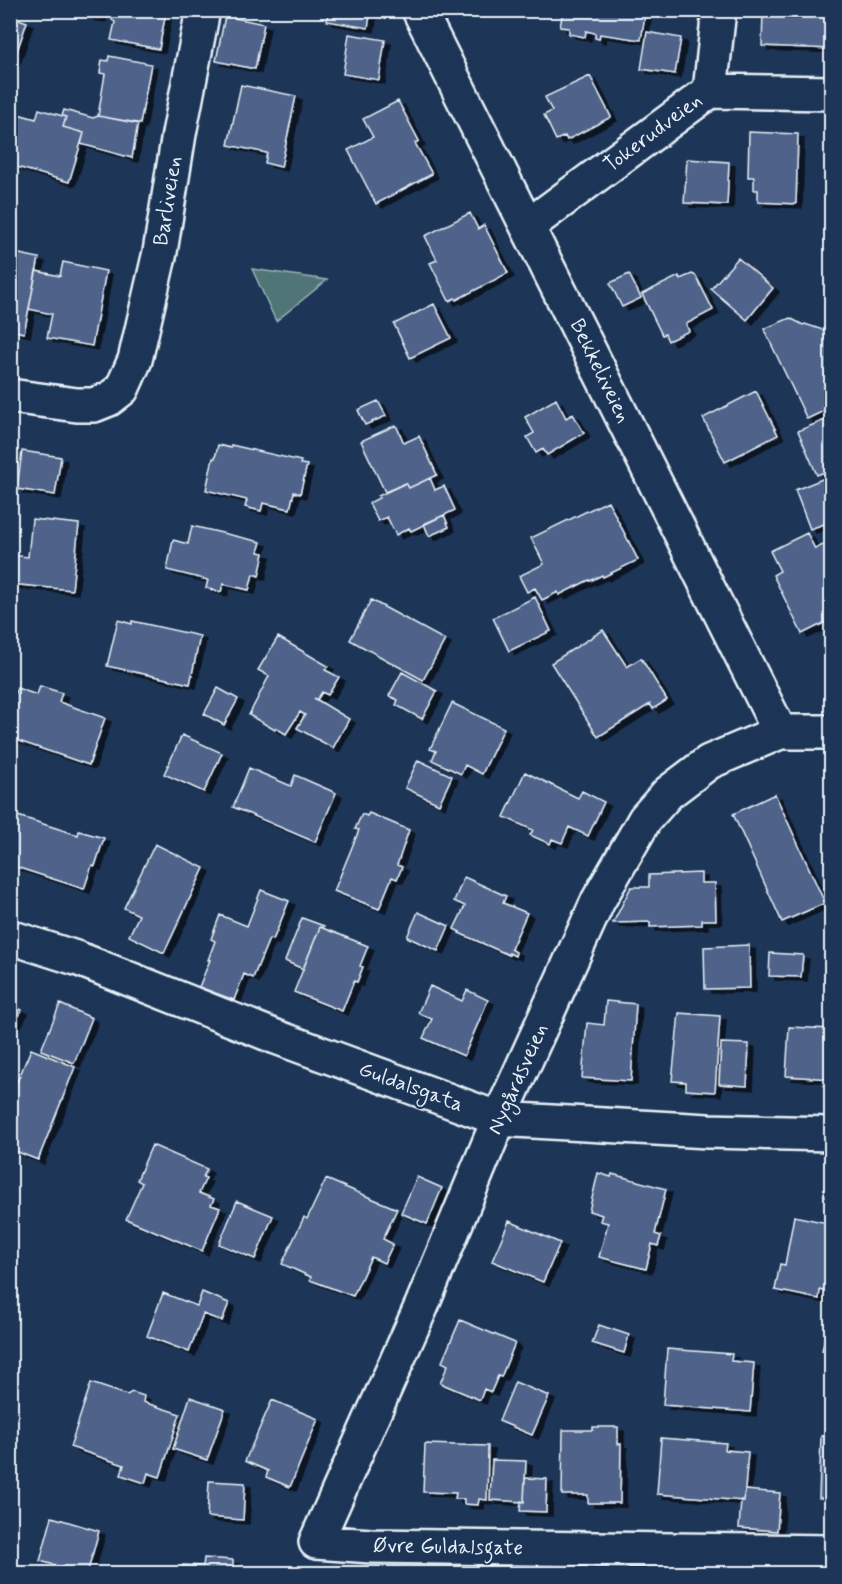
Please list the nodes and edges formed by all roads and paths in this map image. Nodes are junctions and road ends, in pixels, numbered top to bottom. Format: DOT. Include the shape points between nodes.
graph roads {
  1 [pos="203,10"];
  2 [pos="419,10"];
  3 [pos="719,10"];
  4 [pos="710,91"];
  5 [pos="831,93"];
  6 [pos="528,226"];
  7 [pos="10,396"];
  8 [pos="780,732"];
  9 [pos="831,732"];
  10 [pos="10,937"];
  11 [pos="499,1119"];
  12 [pos="831,1134"];
  13 [pos="316,1542"];
  14 [pos="831,1552"];
  1 -- 7 [label="street, Barliveien" via="160,252 135,360 122,389 94,405"];
  2 -- 6 [label="street, Bekkeliveien"];
  3 -- 4 [label="street"];
  4 -- 5 [label="street, Tokerudveien"];
  4 -- 6 [label="street, Tokerudveien"];
  6 -- 8 [label="street, Bekkeliveien"];
  8 -- 9 [label="street, Nygårdsveien"];
  8 -- 11 [label="street, Nygårdsveien" via="709,762 668,794 645,819 598,901"];
  10 -- 11 [label="street, Guldalsgata" via="79,959"];
  11 -- 12 [label="street, Guldalsgata"];
  11 -- 13 [label="street, Nygårdsveien" via="422,1305"];
  13 -- 14 [label="street, Øvre Guldalsgate"];
}
